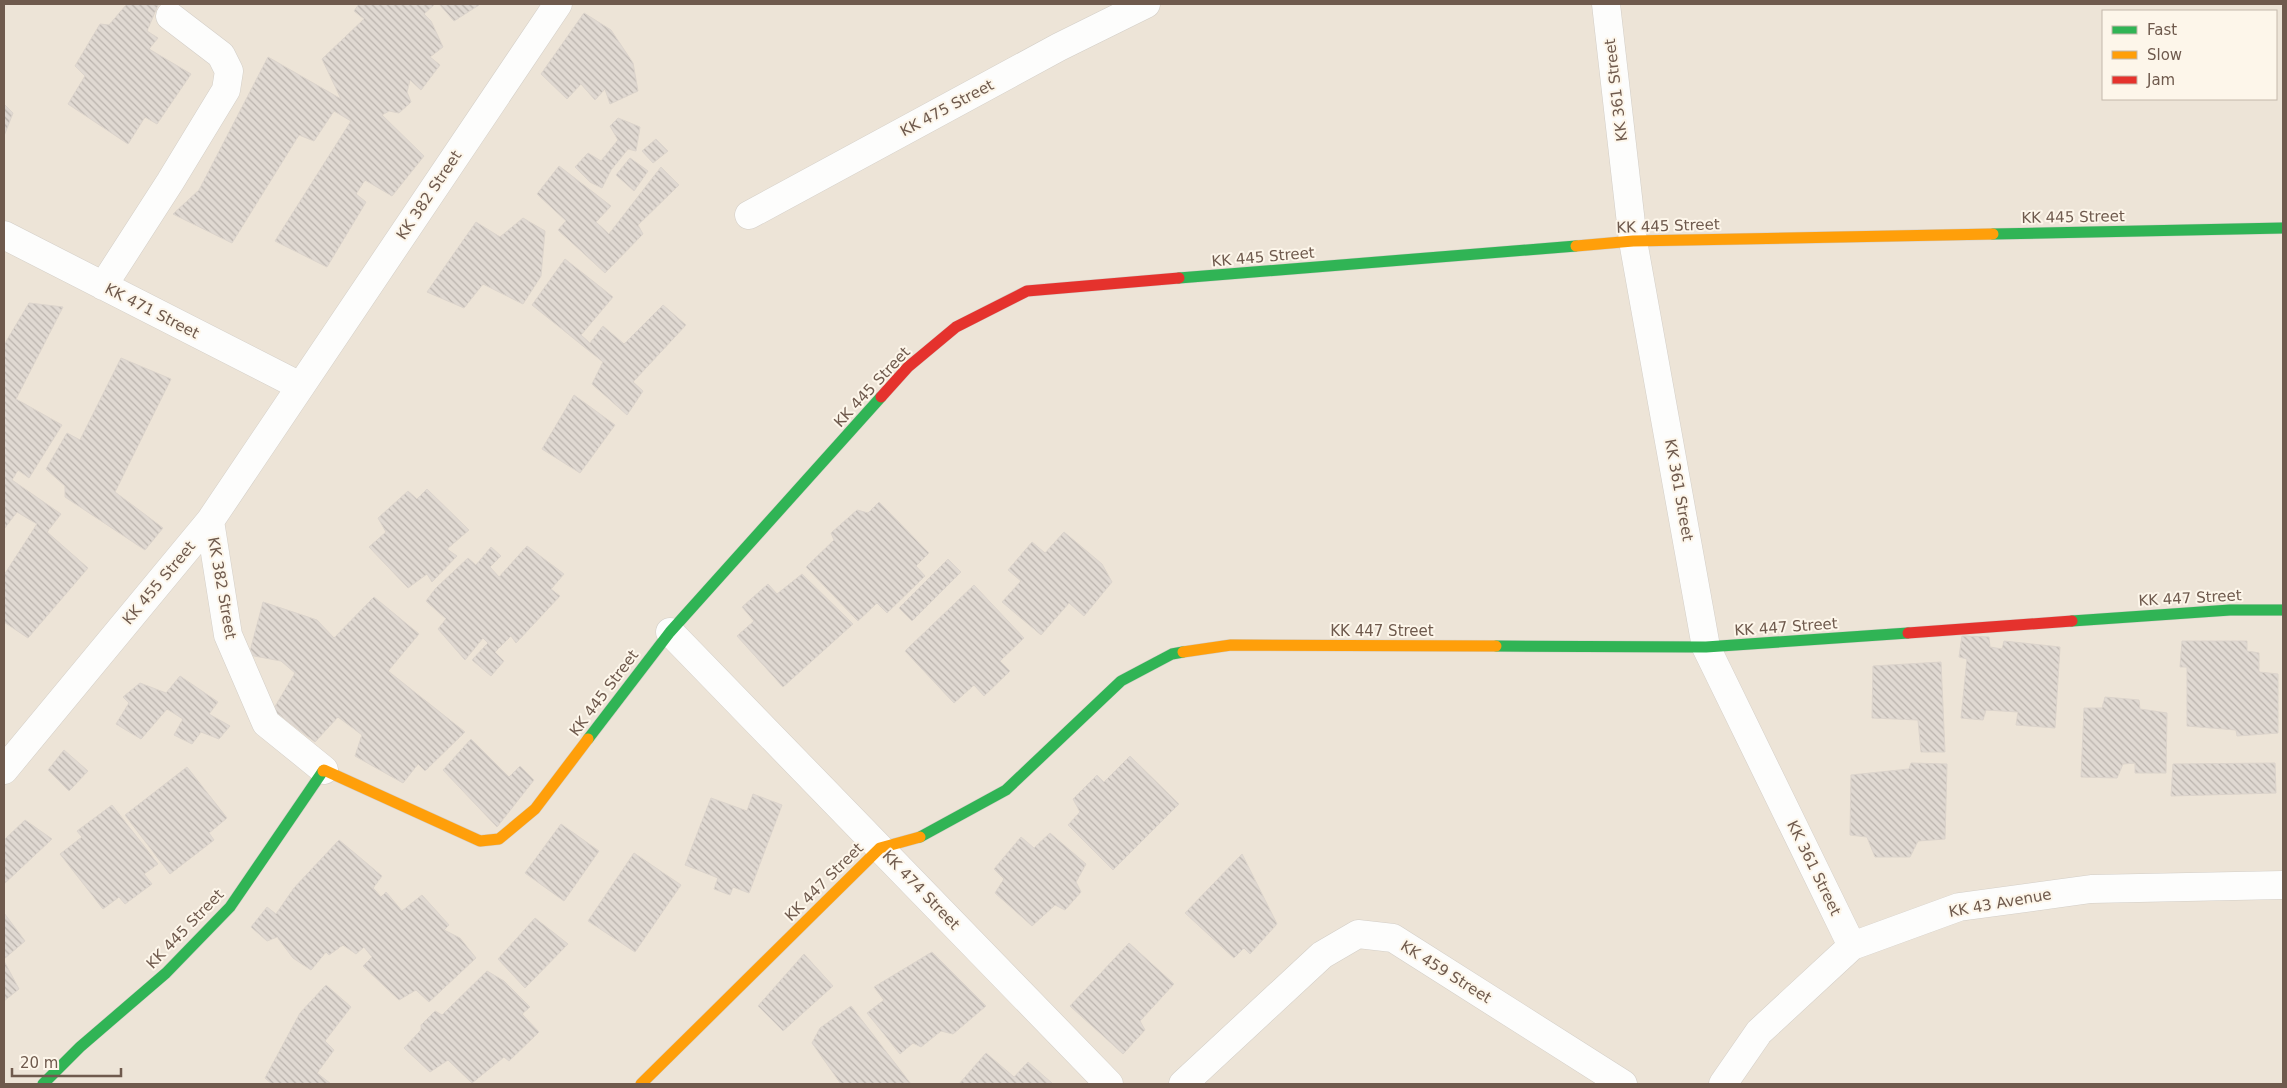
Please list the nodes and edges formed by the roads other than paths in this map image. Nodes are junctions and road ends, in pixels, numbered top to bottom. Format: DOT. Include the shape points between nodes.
graph roads {
  1 [pos="558,4"];
  2 [pos="1146,4"];
  3 [pos="1606,4"];
  4 [pos="170,16"];
  5 [pos="750,215"];
  6 [pos="2283,228"];
  7 [pos="4,235"];
  8 [pos="1634,241"];
  9 [pos="103,286"];
  10 [pos="300,386"];
  11 [pos="210,521"];
  12 [pos="2283,610"];
  13 [pos="670,632"];
  14 [pos="1706,648"];
  15 [pos="4,770"];
  16 [pos="324,770"];
  17 [pos="880,848"];
  18 [pos="2283,885"];
  19 [pos="1852,946"];
  20 [pos="44,1084"];
  21 [pos="641,1084"];
  22 [pos="1109,1084"];
  23 [pos="1183,1084"];
  24 [pos="1623,1084"];
  25 [pos="1723,1084"];
  1 -- 10 [label="street, KK 382 Street"];
  2 -- 5 [label="street, KK 475 Street"];
  3 -- 8 [label="street, KK 361 Street"];
  4 -- 9 [label="street" via="221,55 229,72 226,90"];
  6 -- 8 [label="street, KK 445 Street"];
  7 -- 9 [label="street, KK 471 Street"];
  8 -- 13 [label="street, KK 445 Street" via="1027,291 956,327 908,367"];
  8 -- 14 [label="street, KK 361 Street"];
  9 -- 10 [label="street, KK 471 Street"];
  10 -- 11 [label="street, KK 455 Street"];
  11 -- 15 [label="street, KK 455 Street"];
  11 -- 16 [label="street, KK 382 Street" via="228,635 266,723"];
  12 -- 14 [label="street, KK 447 Street" via="2230,610"];
  13 -- 16 [label="street, KK 445 Street" via="535,809 499,839 480,841"];
  13 -- 17 [label="street, KK 474 Street"];
  14 -- 17 [label="street, KK 447 Street" via="1232,645 1172,654 1121,681 1006,790 926,835"];
  14 -- 19 [label="street, KK 361 Street"];
  16 -- 20 [label="street, KK 445 Street" via="230,907 166,972 80,1047"];
  17 -- 21 [label="street, KK 447 Street"];
  17 -- 22 [label="street, KK 474 Street"];
  18 -- 19 [label="street, KK 43 Avenue" via="2091,889 1959,907"];
  19 -- 25 [label="street, KK 43 Avenue" via="1759,1032"];
  23 -- 24 [label="street, KK 459 Street" via="1322,955 1358,934 1392,938"];
}
